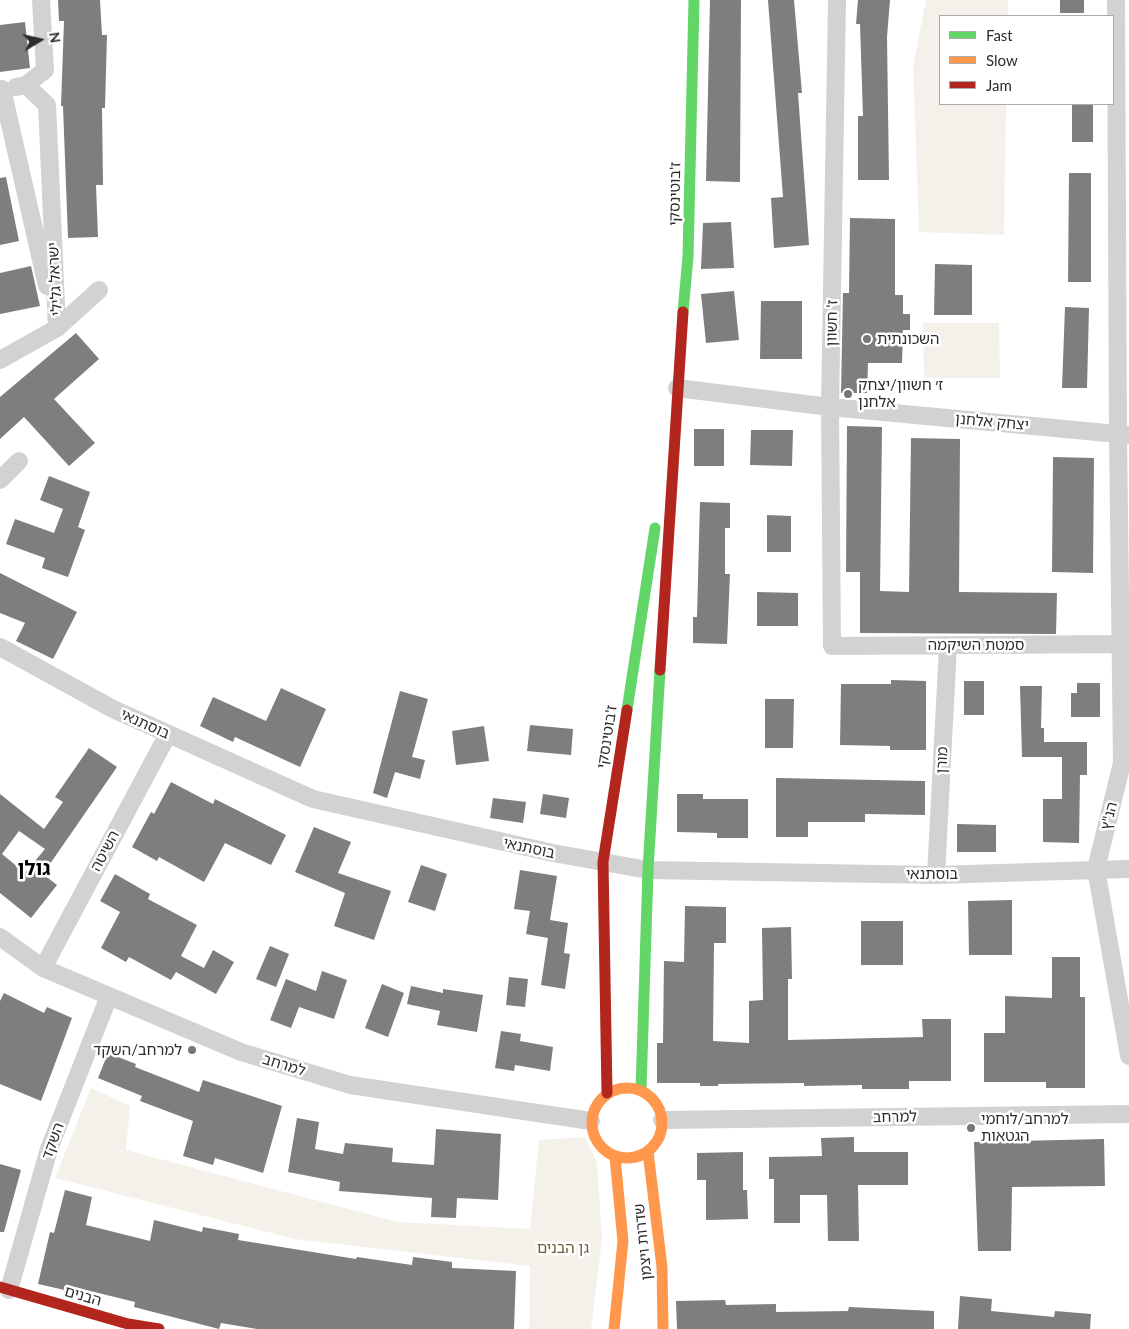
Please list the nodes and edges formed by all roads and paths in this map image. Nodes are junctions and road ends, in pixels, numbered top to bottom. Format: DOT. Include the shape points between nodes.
graph roads {
  1 [pos="41,0"];
  2 [pos="694,0"];
  3 [pos="837,0"];
  4 [pos="1116,0"];
  5 [pos="26,84"];
  6 [pos="1,90"];
  7 [pos="99,290"];
  8 [pos="57,328"];
  9 [pos="0,360"];
  10 [pos="677,388"];
  11 [pos="830,407"];
  12 [pos="1123,434"];
  13 [pos="18,461"];
  14 [pos="0,480"];
  15 [pos="1120,644"];
  16 [pos="832,646"];
  17 [pos="948,646"];
  18 [pos="0,647"];
  19 [pos="168,734"];
  20 [pos="602,862"];
  21 [pos="1096,869"];
  22 [pos="648,870"];
  23 [pos="1129,870"];
  24 [pos="936,875"];
  25 [pos="0,937"];
  26 [pos="42,968"];
  27 [pos="109,996"];
  28 [pos="1129,1056"];
  29 [pos="641,1090"];
  30 [pos="607,1093"];
  31 [pos="1129,1114"];
  32 [pos="662,1120"];
  33 [pos="591,1121"];
  34 [pos="648,1152"];
  35 [pos="615,1157"];
  36 [pos="4,1289"];
  37 [pos="159,1329"];
  38 [pos="614,1329"];
  39 [pos="663,1329"];
  1 -- 5 [label="street, ישראל גלילי" via="45,70"];
  2 -- 10 [label="street, ז'בוטינסקי" via="688,256"];
  3 -- 11 [label="street, ז' חשוון"];
  4 -- 12 [label="street, הנ\"ץ"];
  5 -- 6 [label="street, ישראל גלילי"];
  5 -- 8 [label="street, ישראל גלילי" via="47,105"];
  6 -- 8 [label="street, ישראל גלילי"];
  7 -- 8 [label="street"];
  8 -- 9 [label="street"];
  10 -- 11 [label="street, יצחק אלחנן"];
  10 -- 20 [label="street, ז'בוטינסקי"];
  10 -- 22 [label="street, ז'בוטינסקי"];
  11 -- 12 [label="street, יצחק אלחנן"];
  11 -- 16 [label="street, ז' חשוון"];
  12 -- 15 [label="street, הנ\"ץ"];
  13 -- 14 [label="street"];
  15 -- 17 [label="street, סמטת השיקמה"];
  15 -- 21 [label="street, הנ\"ץ" via="1122,763"];
  16 -- 17 [label="street, סמטת השיקמה"];
  17 -- 24 [label="street, מורן"];
  18 -- 19 [label="street, בוסתנאי" via="114,709"];
  19 -- 20 [label="street, בוסתנאי" via="313,799"];
  19 -- 26 [label="street, השיטה"];
  20 -- 22 [label="street, בוסתנאי"];
  20 -- 30 [label="street, ז'בוטינסקי"];
  21 -- 23 [label="street, בוסתנאי"];
  21 -- 24 [label="street, בוסתנאי"];
  21 -- 28 [label="street"];
  22 -- 24 [label="street, בוסתנאי"];
  22 -- 29 [label="street, ז'בוטינסקי"];
  25 -- 26 [label="street, למרחב"];
  26 -- 27 [label="street, למרחב"];
  27 -- 33 [label="street, למרחב" via="241,1052 350,1085"];
  27 -- 36 [label="street, השקד" via="49,1149"];
  29 -- 30 [label="street" via="618,1089"];
  29 -- 32 [label="street" via="659,1108"];
  30 -- 33 [label="street" via="593,1110"];
  31 -- 32 [label="street, למרחב"];
  32 -- 34 [label="street" via="661,1132"];
  33 -- 35 [label="street" via="597,1143"];
  34 -- 35 [label="street" via="626,1159"];
  34 -- 39 [label="street, שדרות ויצמן" via="662,1267"];
  35 -- 38 [label="street, שדרות ויצמן" via="623,1241"];
  36 -- 37 [label="street, הבנים" via="128,1324"];
}
